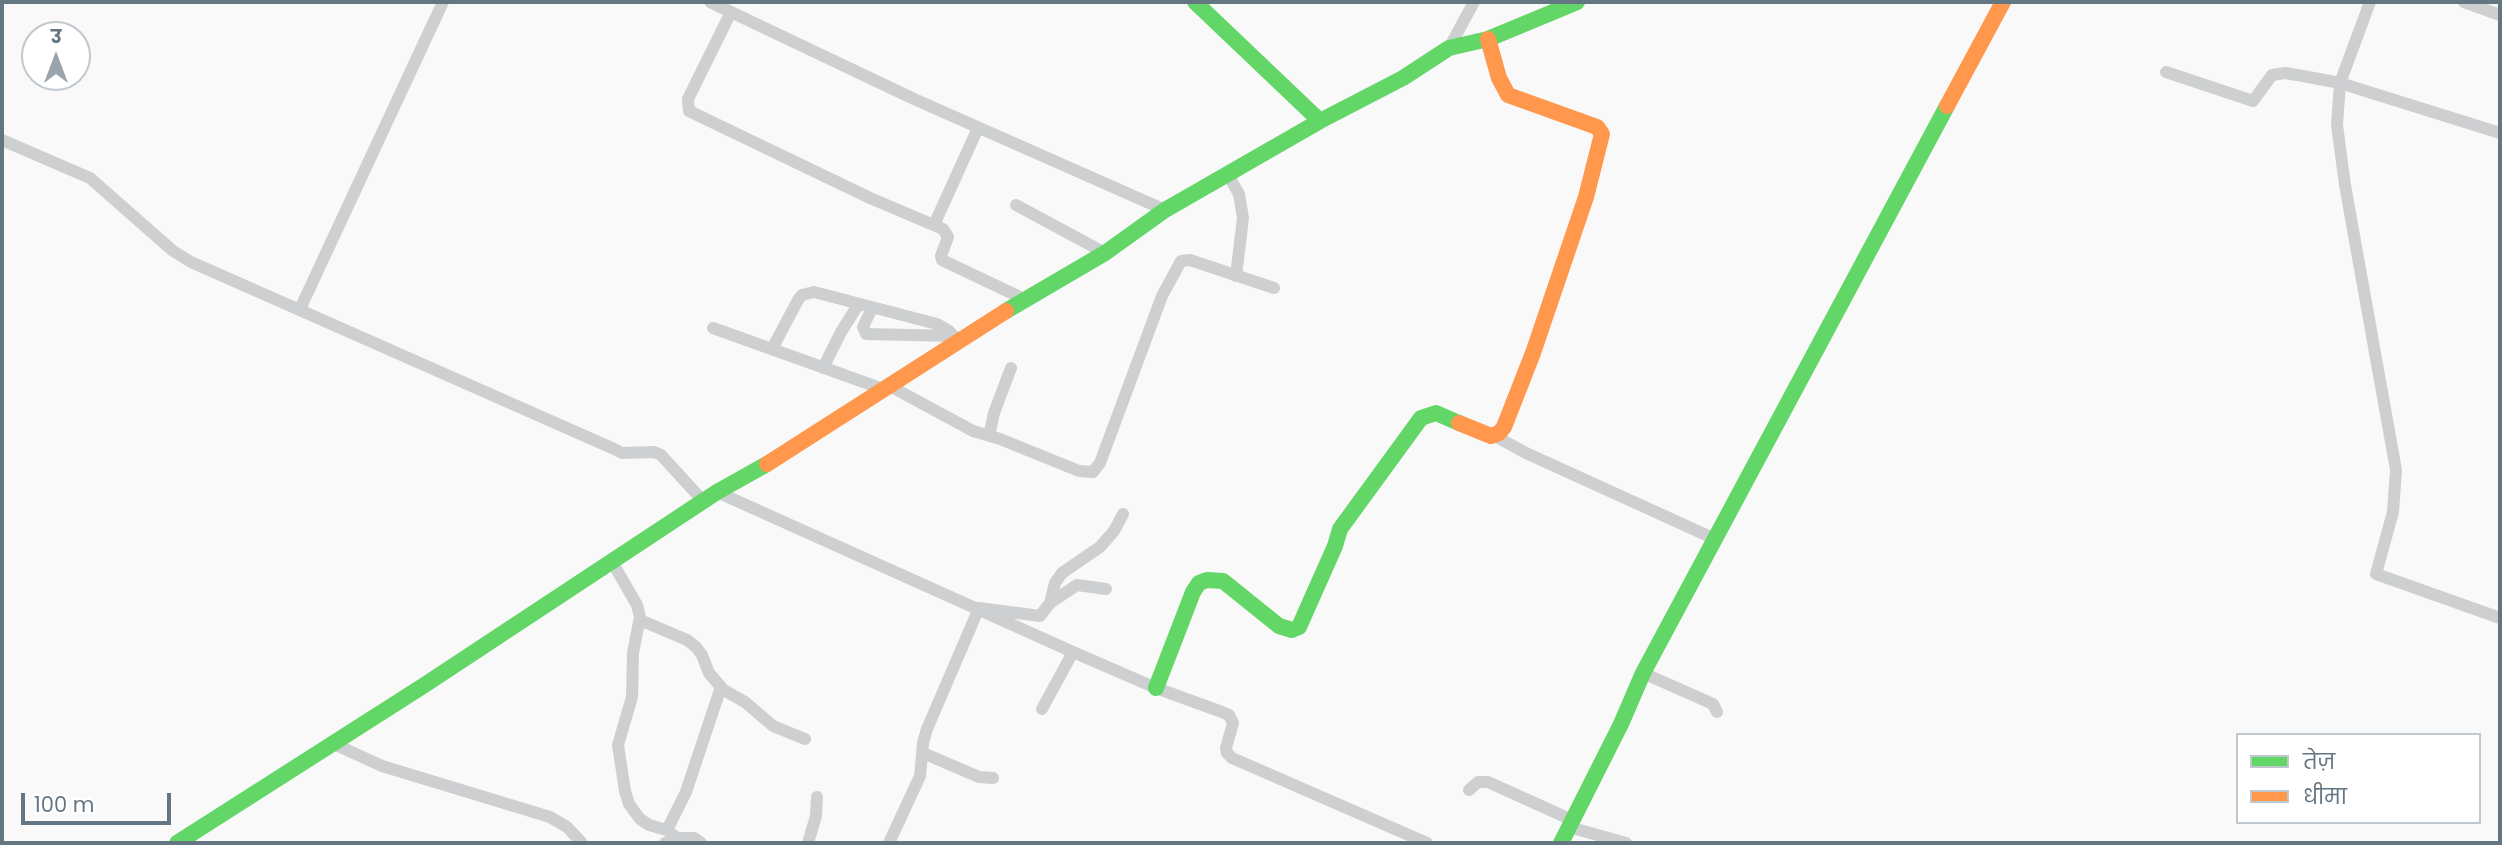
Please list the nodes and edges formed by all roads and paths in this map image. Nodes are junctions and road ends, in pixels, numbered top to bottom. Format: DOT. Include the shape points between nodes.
graph roads {
  1 [pos="443,2"];
  2 [pos="709,2"];
  3 [pos="1195,2"];
  4 [pos="1472,2"];
  5 [pos="1577,2"];
  6 [pos="2003,2"];
  7 [pos="2370,2"];
  8 [pos="2465,2"];
  9 [pos="731,12"];
  10 [pos="2500,15"];
  11 [pos="1488,39"];
  12 [pos="1449,48"];
  13 [pos="2166,72"];
  14 [pos="2340,83"];
  15 [pos="1320,121"];
  16 [pos="978,128"];
  17 [pos="2500,133"];
  18 [pos="2,140"];
  19 [pos="1228,175"];
  20 [pos="1016,205"];
  21 [pos="1165,211"];
  22 [pos="934,225"];
  23 [pos="1105,253"];
  24 [pos="1236,276"];
  25 [pos="1274,288"];
  26 [pos="1024,299"];
  27 [pos="858,304"];
  28 [pos="872,308"];
  29 [pos="300,309"];
  30 [pos="713,328"];
  31 [pos="956,339"];
  32 [pos="772,349"];
  33 [pos="823,368"];
  34 [pos="1011,368"];
  35 [pos="885,387"];
  36 [pos="989,436"];
  37 [pos="1495,436"];
  38 [pos="718,492"];
  39 [pos="704,502"];
  40 [pos="1123,514"];
  41 [pos="1715,539"];
  42 [pos="611,560"];
  43 [pos="1106,589"];
  44 [pos="1050,603"];
  45 [pos="979,608"];
  46 [pos="2500,618"];
  47 [pos="640,620"];
  48 [pos="1073,652"];
  49 [pos="1643,674"];
  50 [pos="1156,688"];
  51 [pos="722,689"];
  52 [pos="1042,709"];
  53 [pos="1717,712"];
  54 [pos="805,739"];
  55 [pos="334,744"];
  56 [pos="923,752"];
  57 [pos="993,778"];
  58 [pos="1469,790"];
  59 [pos="817,797"];
  60 [pos="1571,824"];
  61 [pos="670,837"];
  62 [pos="177,843"];
  63 [pos="582,843"];
  64 [pos="701,843"];
  65 [pos="808,843"];
  66 [pos="890,843"];
  67 [pos="1427,843"];
  68 [pos="1561,843"];
  69 [pos="1626,843"];
  1 -- 29 [label="street"];
  2 -- 9 [label="street"];
  3 -- 15 [label="street"];
  4 -- 12 [label="street"];
  5 -- 11 [label="street"];
  6 -- 41 [label="street"];
  7 -- 14 [label="street"];
  8 -- 10 [label="street"];
  9 -- 16 [label="street"];
  9 -- 22 [label="street" via="688,99 689,111"];
  11 -- 12 [label="street"];
  11 -- 37 [label="street" via="1508,94 1597,127 1602,134 1586,197 1533,353 1504,427"];
  12 -- 15 [label="street"];
  13 -- 14 [label="street" via="2252,101 2277,73"];
  14 -- 17 [label="street"];
  14 -- 46 [label="street" via="2341,156 2396,470 2393,512 2376,574"];
  15 -- 19 [label="street"];
  16 -- 21 [label="street"];
  16 -- 22 [label="street"];
  18 -- 29 [label="street" via="90,178 181,257"];
  19 -- 21 [label="street"];
  19 -- 24 [label="street" via="1239,194 1243,219"];
  20 -- 23 [label="street"];
  21 -- 23 [label="street"];
  22 -- 26 [label="street" via="947,232 942,260"];
  23 -- 26 [label="street"];
  24 -- 25 [label="street"];
  24 -- 36 [label="street" via="1190,260 1177,265 1093,472 1079,471"];
  26 -- 31 [label="street"];
  27 -- 28 [label="street"];
  27 -- 32 [label="street" via="814,292 802,295"];
  27 -- 33 [label="street"];
  28 -- 31 [label="street" via="937,324"];
  28 -- 31 [label="street" via="863,327 866,334"];
  29 -- 39 [label="street" via="612,449 661,455"];
  30 -- 32 [label="street"];
  31 -- 35 [label="street"];
  32 -- 33 [label="street"];
  33 -- 35 [label="street"];
  34 -- 36 [label="street"];
  35 -- 36 [label="street"];
  35 -- 38 [label="street"];
  37 -- 41 [label="street"];
  37 -- 50 [label="street" via="1436,413 1421,418 1340,528 1299,626 1292,630 1279,626 1230,585 1214,579 1199,583"];
  38 -- 39 [label="street"];
  38 -- 45 [label="street"];
  39 -- 42 [label="street"];
  40 -- 44 [label="street" via="1100,547 1062,573"];
  41 -- 49 [label="street"];
  42 -- 47 [label="street" via="637,605"];
  42 -- 55 [label="street"];
  43 -- 44 [label="street" via="1077,585"];
  44 -- 45 [label="street" via="1040,615"];
  45 -- 48 [label="street"];
  45 -- 56 [label="street" via="927,729"];
  47 -- 51 [label="street" via="696,647"];
  47 -- 61 [label="street" via="633,653 634,688 618,756 634,812"];
  48 -- 50 [label="street"];
  48 -- 52 [label="street"];
  49 -- 53 [label="street" via="1713,704"];
  49 -- 60 [label="street"];
  50 -- 67 [label="street" via="1229,715 1233,729 1226,748 1232,758"];
  51 -- 54 [label="street" via="767,722"];
  51 -- 61 [label="street"];
  55 -- 62 [label="street"];
  55 -- 63 [label="street" via="382,766 551,817"];
  56 -- 57 [label="street" via="979,777"];
  56 -- 66 [label="street" via="920,776"];
  58 -- 60 [label="street" via="1480,781 1488,782"];
  59 -- 65 [label="street"];
  60 -- 68 [label="street"];
  60 -- 69 [label="street"];
  61 -- 64 [label="street" via="694,838"];
}
